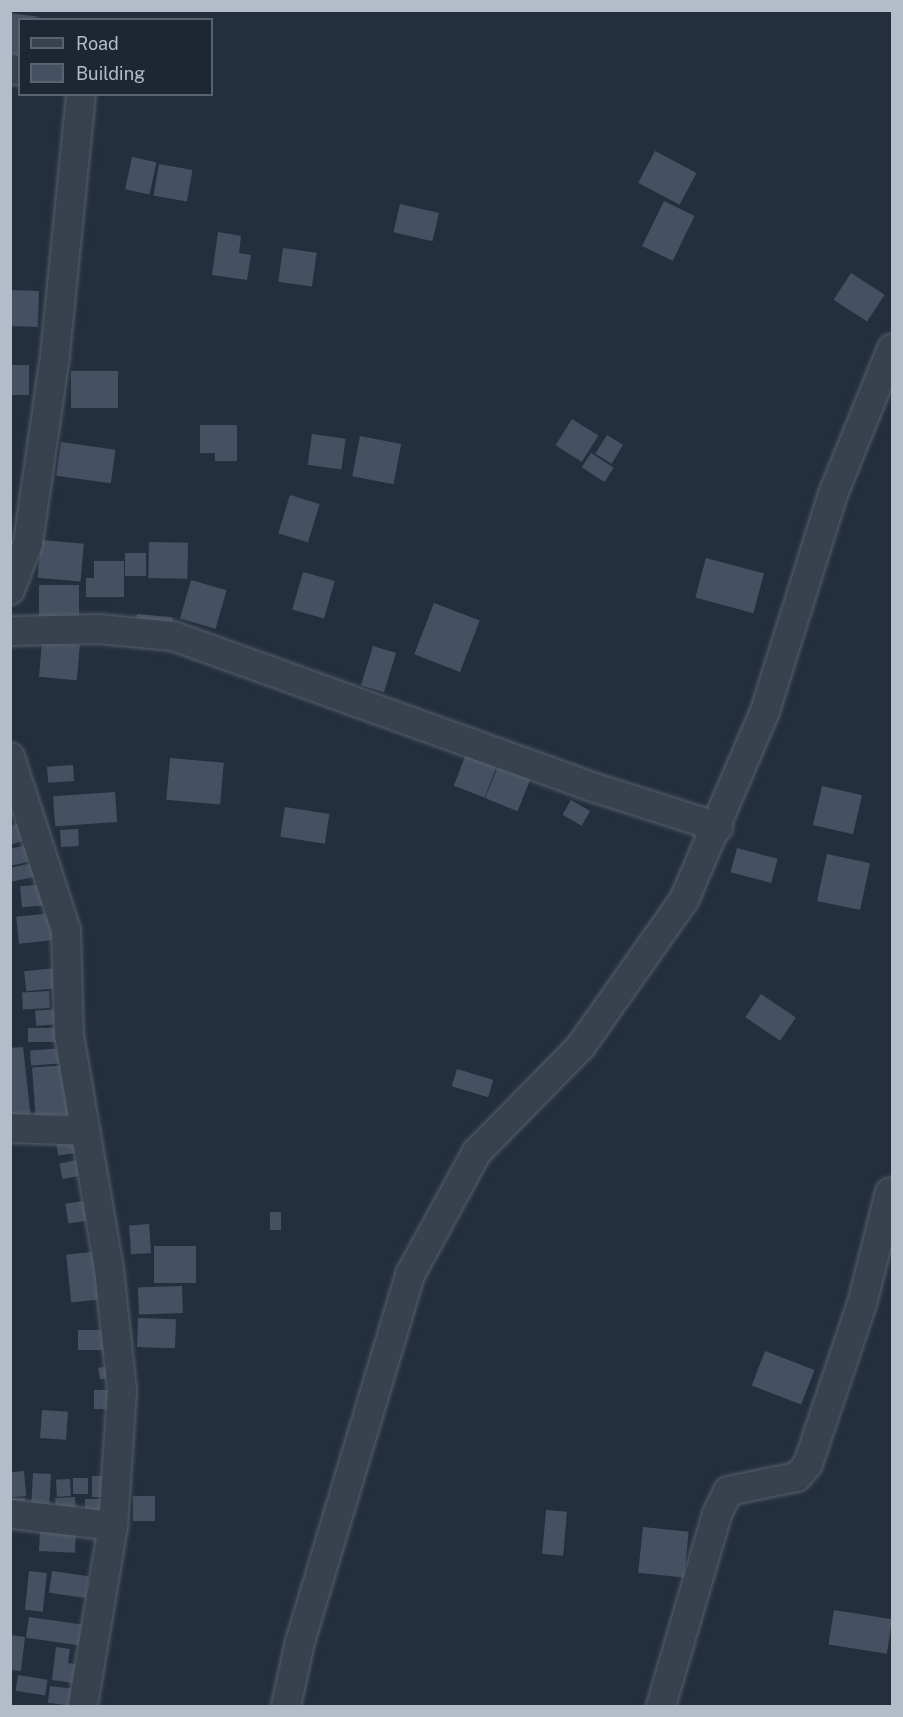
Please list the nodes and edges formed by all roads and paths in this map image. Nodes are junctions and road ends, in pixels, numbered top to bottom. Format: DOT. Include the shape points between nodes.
graph roads {
  1 [pos="81,96"];
  2 [pos="892,349"];
  3 [pos="10,590"];
  4 [pos="10,631"];
  5 [pos="10,757"];
  6 [pos="718,827"];
  7 [pos="10,1128"];
  8 [pos="85,1131"];
  9 [pos="890,1192"];
  10 [pos="10,1514"];
  11 [pos="113,1526"];
  12 [pos="83,1707"];
  13 [pos="286,1707"];
  14 [pos="661,1707"];
  1 -- 3 [label="street" via="28,543"];
  2 -- 6 [label="street" via="833,494 765,711"];
  4 -- 6 [label="street" via="99,629 172,636 583,784"];
  5 -- 8 [label="street" via="66,930 69,1035"];
  6 -- 13 [label="street" via="684,900 581,1046 477,1152 411,1273 300,1642"];
  7 -- 8 [label="street"];
  8 -- 11 [label="street" via="122,1391"];
  9 -- 14 [label="street" via="862,1304 808,1464 796,1477 728,1491"];
  10 -- 11 [label="street"];
  11 -- 12 [label="street"];
}
